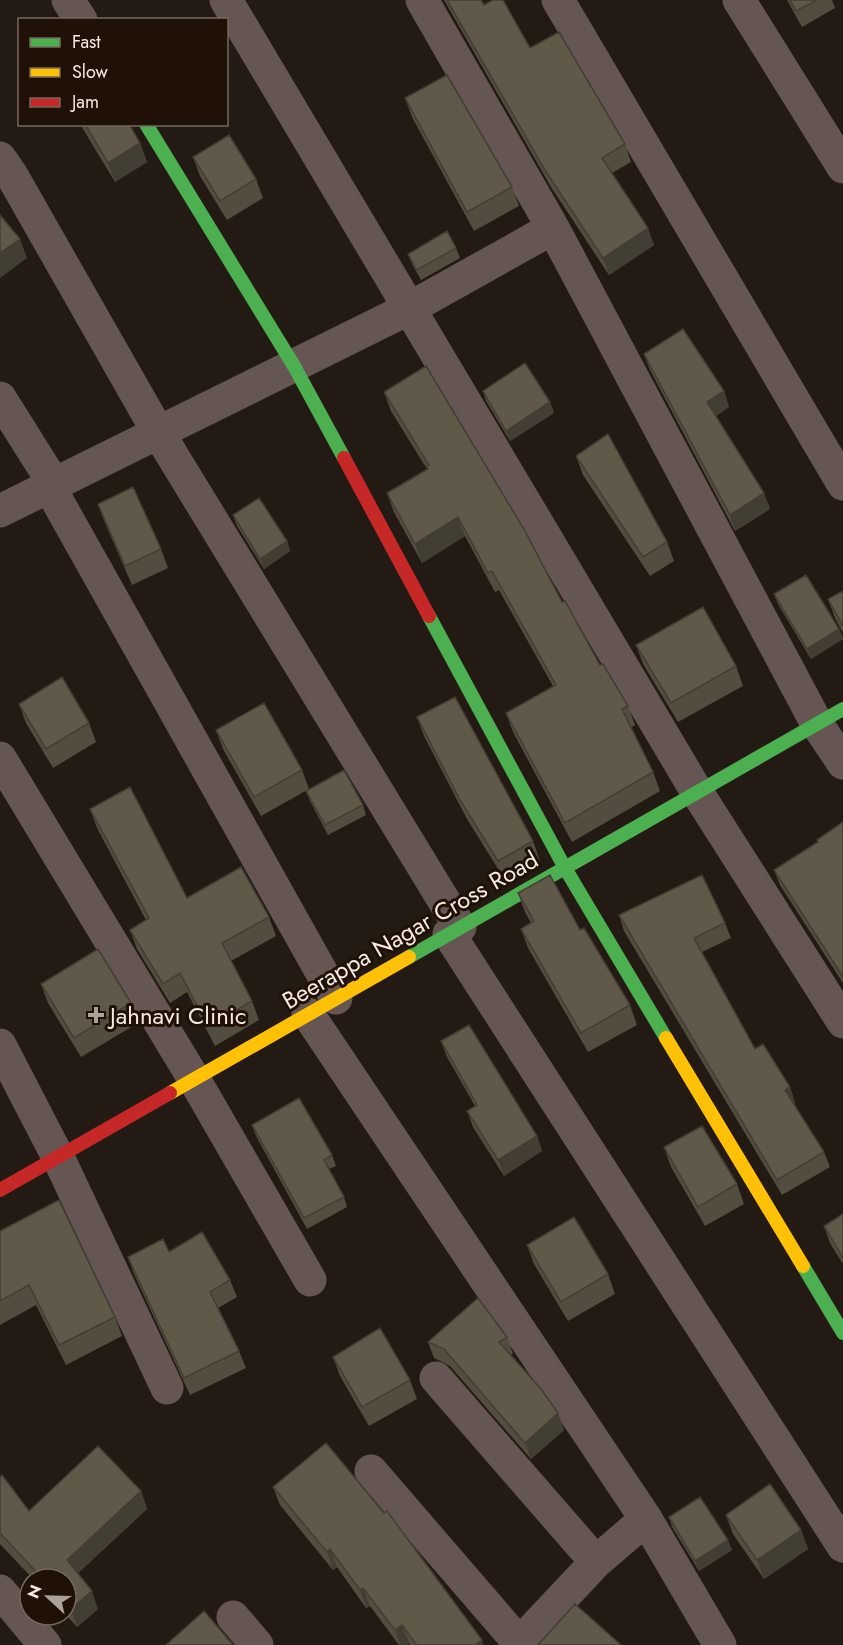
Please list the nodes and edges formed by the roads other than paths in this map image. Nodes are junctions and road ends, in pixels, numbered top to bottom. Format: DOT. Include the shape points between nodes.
graph roads {
  1 [pos="68,0"];
  2 [pos="226,0"];
  3 [pos="422,0"];
  4 [pos="558,0"];
  5 [pos="739,0"];
  6 [pos="80,18"];
  7 [pos="147,126"];
  8 [pos="0,158"];
  9 [pos="843,167"];
  10 [pos="553,228"];
  11 [pos="410,308"];
  12 [pos="294,366"];
  13 [pos="0,398"];
  14 [pos="158,432"];
  15 [pos="843,484"];
  16 [pos="51,485"];
  17 [pos="0,511"];
  18 [pos="830,717"];
  19 [pos="0,758"];
  20 [pos="843,763"];
  21 [pos="697,792"];
  22 [pos="565,868"];
  23 [pos="455,931"];
  24 [pos="336,998"];
  25 [pos="308,1014"];
  26 [pos="843,1022"];
  27 [pos="0,1045"];
  28 [pos="194,1079"];
  29 [pos="58,1157"];
  30 [pos="0,1190"];
  31 [pos="310,1280"];
  32 [pos="843,1333"];
  33 [pos="436,1378"];
  34 [pos="167,1388"];
  35 [pos="370,1471"];
  36 [pos="646,1519"];
  37 [pos="843,1546"];
  38 [pos="596,1562"];
  39 [pos="0,1591"];
  40 [pos="233,1617"];
  41 [pos="519,1644"];
  42 [pos="45,1645"];
  43 [pos="257,1645"];
  44 [pos="720,1645"];
  1 -- 6 [label="street"];
  2 -- 11 [label="street"];
  3 -- 10 [label="street"];
  4 -- 15 [label="street"];
  5 -- 9 [label="street"];
  7 -- 12 [label="street"];
  8 -- 14 [label="street"];
  10 -- 11 [label="street"];
  10 -- 18 [label="street"];
  11 -- 12 [label="street"];
  11 -- 21 [label="street"];
  12 -- 14 [label="street"];
  12 -- 22 [label="street"];
  13 -- 16 [label="street"];
  14 -- 16 [label="street"];
  14 -- 23 [label="street"];
  16 -- 17 [label="street"];
  16 -- 24 [label="street"];
  18 -- 20 [label="street"];
  18 -- 21 [label="street, Beerappa Nagar Cross Road"];
  19 -- 28 [label="street"];
  21 -- 22 [label="street, Beerappa Nagar Cross Road"];
  21 -- 26 [label="street"];
  22 -- 23 [label="street, Beerappa Nagar Cross Road"];
  22 -- 32 [label="street"];
  23 -- 24 [label="street, Beerappa Nagar Cross Road"];
  23 -- 37 [label="street"];
  24 -- 25 [label="street, Beerappa Nagar Cross Road"];
  25 -- 28 [label="street, Beerappa Nagar Cross Road"];
  25 -- 36 [label="street"];
  27 -- 29 [label="street"];
  28 -- 29 [label="street, Beerappa Nagar Cross Road"];
  28 -- 31 [label="street"];
  29 -- 30 [label="street, Beerappa Nagar Cross Road"];
  29 -- 34 [label="street"];
  33 -- 38 [label="street"];
  35 -- 41 [label="street"];
  36 -- 38 [label="street"];
  36 -- 44 [label="street"];
  38 -- 41 [label="street"];
  39 -- 42 [label="street"];
  40 -- 43 [label="street"];
}
